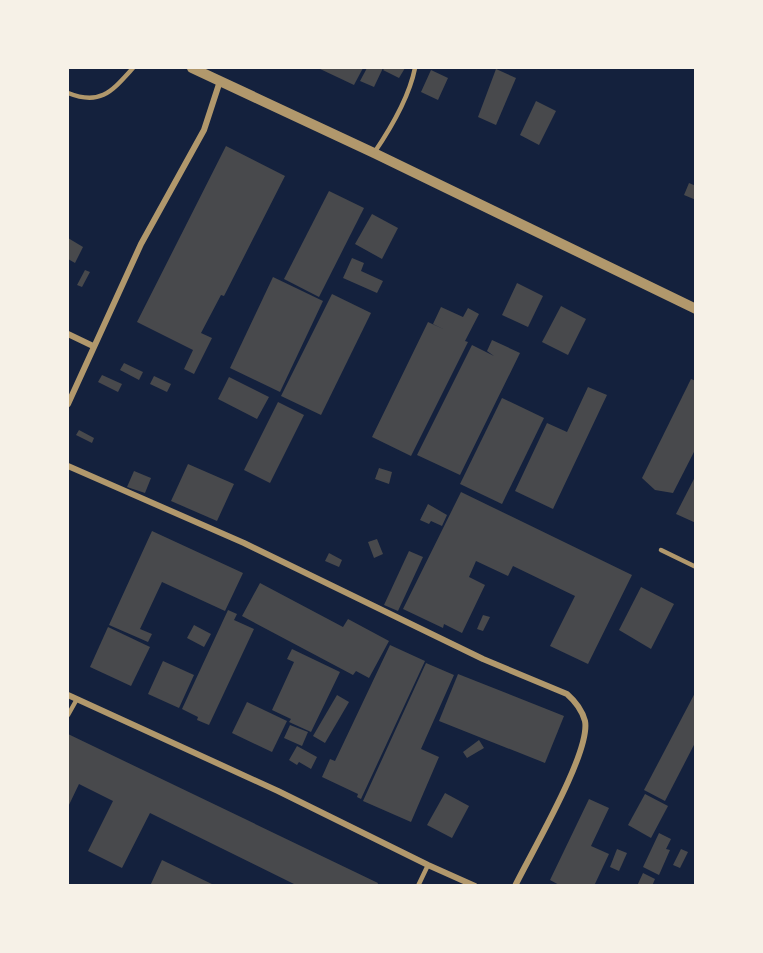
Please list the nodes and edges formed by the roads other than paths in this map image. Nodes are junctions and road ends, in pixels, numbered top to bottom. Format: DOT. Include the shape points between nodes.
graph roads {
  1 [pos="133,68"];
  2 [pos="192,68"];
  3 [pos="415,68"];
  4 [pos="220,81"];
  5 [pos="68,93"];
  6 [pos="374,153"];
  7 [pos="696,309"];
  8 [pos="68,334"];
  9 [pos="93,345"];
  10 [pos="68,405"];
  11 [pos="68,466"];
  12 [pos="662,550"];
  13 [pos="696,567"];
  14 [pos="68,695"];
  15 [pos="77,699"];
  16 [pos="68,715"];
  17 [pos="428,865"];
  18 [pos="418,885"];
  19 [pos="475,885"];
  20 [pos="515,885"];
  1 -- 5 [label="lane" via="100,97"];
  2 -- 4 [label="street"];
  3 -- 6 [label="lane" via="390,128"];
  4 -- 6 [label="street"];
  4 -- 9 [label="street" via="204,130 141,244"];
  6 -- 7 [label="street"];
  8 -- 9 [label="street"];
  9 -- 10 [label="street"];
  11 -- 20 [label="street" via="244,543 574,700 585,723 579,753"];
  12 -- 13 [label="lane"];
  14 -- 15 [label="street"];
  15 -- 16 [label="lane"];
  15 -- 17 [label="street"];
  17 -- 18 [label="lane"];
  17 -- 19 [label="street"];
}
